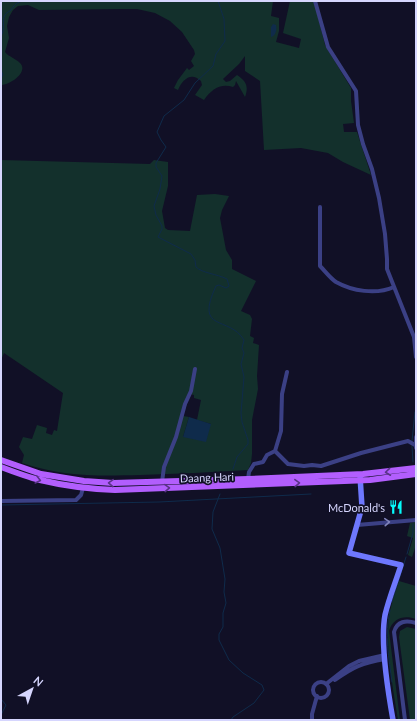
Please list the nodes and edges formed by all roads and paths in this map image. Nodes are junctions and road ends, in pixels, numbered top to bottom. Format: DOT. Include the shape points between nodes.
graph roads {
  1 [pos="315,1"];
  2 [pos="320,207"];
  3 [pos="394,287"];
  4 [pos="416,356"];
  5 [pos="195,369"];
  6 [pos="287,372"];
  7 [pos="416,437"];
  8 [pos="416,447"];
  9 [pos="275,451"];
  10 [pos="1,460"];
  11 [pos="1,467"];
  12 [pos="416,468"];
  13 [pos="416,474"];
  14 [pos="360,477"];
  15 [pos="248,479"];
  16 [pos="162,482"];
  17 [pos="83,488"];
  18 [pos="1,501"];
  19 [pos="416,520"];
  20 [pos="357,525"];
  21 [pos="416,623"];
  22 [pos="385,657"];
  23 [pos="327,685"];
  24 [pos="317,696"];
  25 [pos="312,720"];
  26 [pos="393,720"];
  27 [pos="404,720"];
  1 -- 3 [label="street" via="328,48 356,91 358,125 379,198 388,258 387,269"];
  2 -- 3 [label="street" via="320,266 330,277 353,289 364,291"];
  3 -- 4 [label="street" via="414,337"];
  5 -- 16 [label="street" via="191,391 164,467"];
  6 -- 9 [label="street" via="282,394 281,431"];
  7 -- 8 [label="street"];
  8 -- 9 [label="street" via="408,441 320,466 288,464"];
  9 -- 15 [label="street" via="267,455 263,462 254,464"];
  16 -- 10 [label="main road, Daang Hari, one-way" via="84,481 42,474"];
  11 -- 17 [label="main road, Daang Hari, one-way" via="39,480"];
  12 -- 14 [label="main road, Daang Hari, one-way"];
  13 -- 14 [label="main road, Daang Hari" via="378,480"];
  14 -- 15 [label="main road, Daang Hari"];
  17 -- 14 [label="main road, Daang Hari, one-way" via="115,490"];
  14 -- 20 [label="street" via="362,507"];
  15 -- 16 [label="main road, Daang Hari"];
  17 -- 18 [label="street" via="76,500"];
  20 -- 19 [label="street, one-way"];
  20 -- 22 [label="street" via="350,554 401,564 385,615"];
  21 -- 27 [label="street" via="402,622 397,625 394,632"];
  22 -- 23 [label="street" via="360,664"];
  22 -- 26 [label="street"];
  23 -- 24 [label="street" via="327,695 322,698"];
  23 -- 24 [label="street" via="322,682 315,685 313,690"];
  24 -- 25 [label="street"];
}
